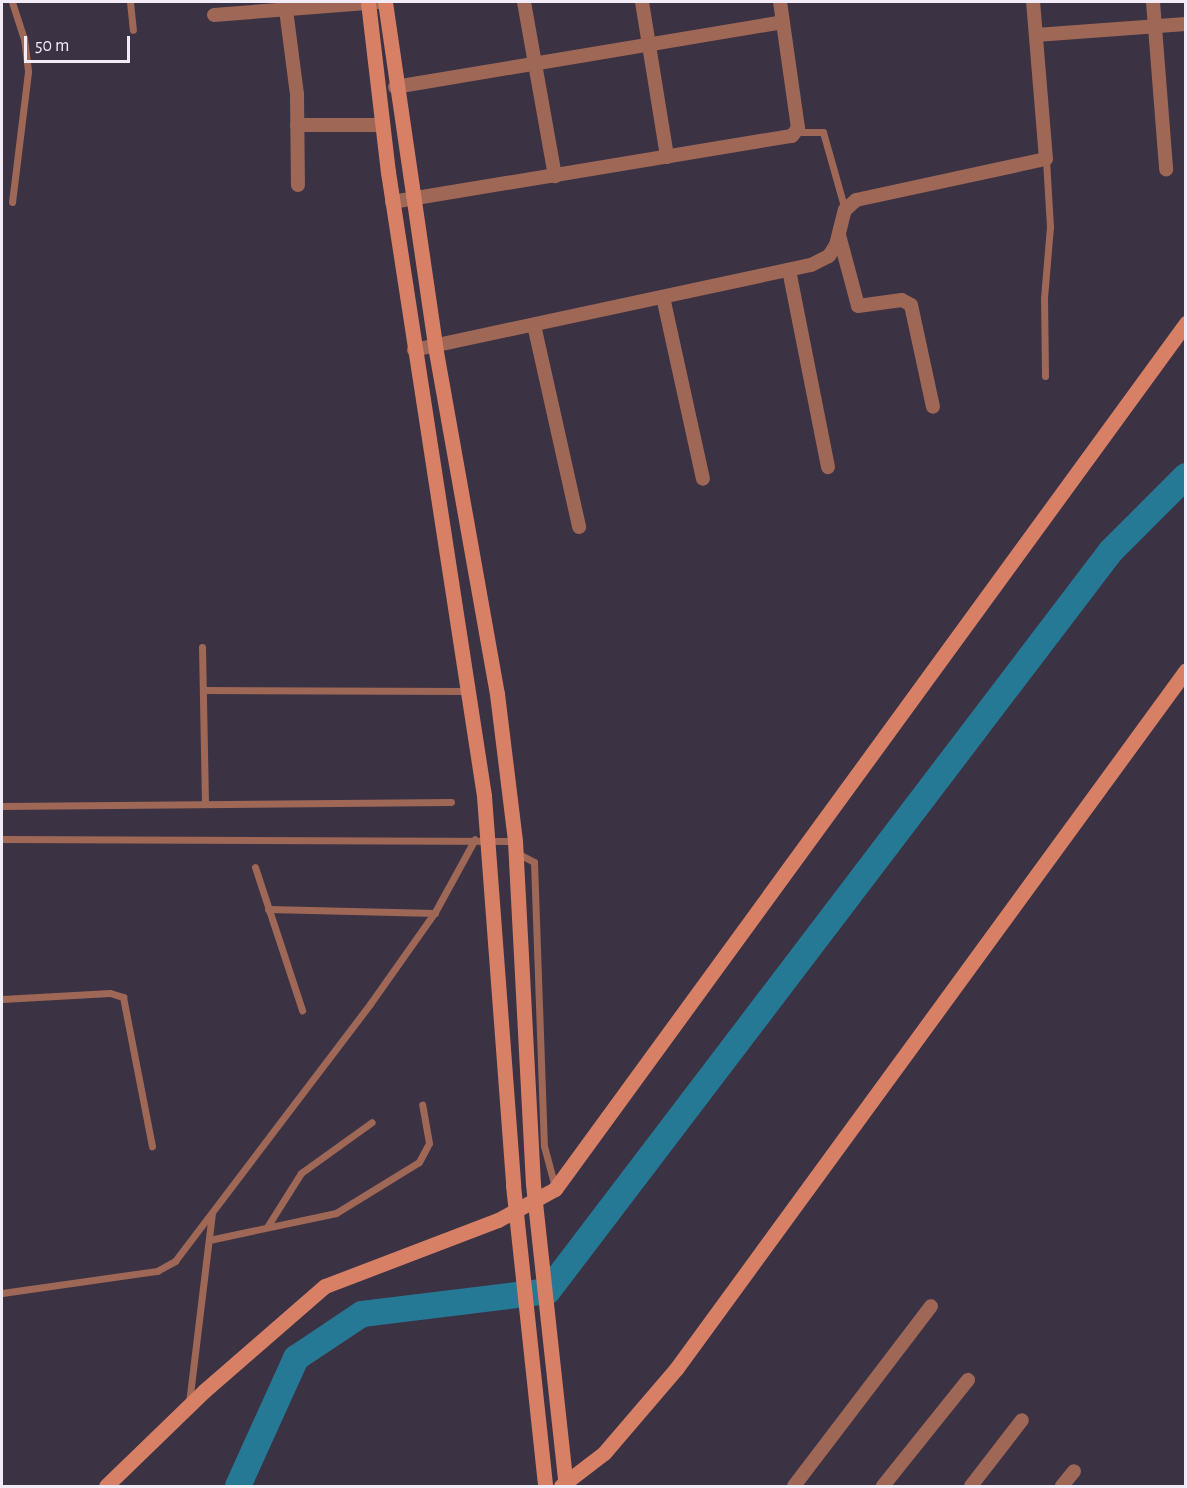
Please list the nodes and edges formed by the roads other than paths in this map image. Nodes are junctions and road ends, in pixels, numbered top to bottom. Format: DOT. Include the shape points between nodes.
graph roads {
  1 [pos="12,2"];
  2 [pos="130,2"];
  3 [pos="368,2"];
  4 [pos="385,2"];
  5 [pos="524,2"];
  6 [pos="642,2"];
  7 [pos="780,2"];
  8 [pos="1033,2"];
  9 [pos="1153,2"];
  10 [pos="285,5"];
  11 [pos="214,15"];
  12 [pos="783,22"];
  13 [pos="1185,24"];
  14 [pos="1155,27"];
  15 [pos="133,30"];
  16 [pos="1036,36"];
  17 [pos="649,46"];
  18 [pos="534,65"];
  19 [pos="395,87"];
  20 [pos="297,125"];
  21 [pos="382,125"];
  22 [pos="796,132"];
  23 [pos="668,157"];
  24 [pos="1046,159"];
  25 [pos="1166,168"];
  26 [pos="555,176"];
  27 [pos="298,185"];
  28 [pos="412,200"];
  29 [pos="12,202"];
  30 [pos="392,202"];
  31 [pos="845,210"];
  32 [pos="839,233"];
  33 [pos="789,270"];
  34 [pos="663,297"];
  35 [pos="1185,323"];
  36 [pos="534,325"];
  37 [pos="435,346"];
  38 [pos="414,350"];
  39 [pos="1045,376"];
  40 [pos="933,407"];
  41 [pos="828,467"];
  42 [pos="703,479"];
  43 [pos="579,527"];
  44 [pos="202,647"];
  45 [pos="1185,670"];
  46 [pos="203,690"];
  47 [pos="467,691"];
  48 [pos="450,802"];
  49 [pos="205,804"];
  50 [pos="2,807"];
  51 [pos="2,839"];
  52 [pos="482,839"];
  53 [pos="515,846"];
  54 [pos="255,867"];
  55 [pos="268,909"];
  56 [pos="435,913"];
  57 [pos="2,999"];
  58 [pos="302,1010"];
  59 [pos="422,1105"];
  60 [pos="372,1122"];
  61 [pos="152,1146"];
  62 [pos="555,1190"];
  63 [pos="212,1211"];
  64 [pos="267,1227"];
  65 [pos="209,1240"];
  66 [pos="2,1293"];
  67 [pos="931,1306"];
  68 [pos="968,1380"];
  69 [pos="189,1405"];
  70 [pos="1022,1419"];
  71 [pos="1074,1471"];
  72 [pos="106,1486"];
  73 [pos="545,1486"];
  74 [pos="561,1486"];
  75 [pos="566,1486"];
  76 [pos="794,1486"];
  77 [pos="883,1486"];
  78 [pos="971,1486"];
  79 [pos="1062,1486"];
  1 -- 29 [label="lane" via="24,38 28,72"];
  2 -- 15 [label="lane"];
  3 -- 4 [label="street"];
  3 -- 10 [label="street"];
  3 -- 21 [label="street"];
  4 -- 19 [label="street"];
  5 -- 18 [label="street"];
  6 -- 17 [label="street"];
  7 -- 12 [label="street"];
  8 -- 16 [label="street"];
  9 -- 14 [label="street"];
  10 -- 11 [label="street"];
  10 -- 20 [label="street"];
  12 -- 17 [label="street"];
  12 -- 22 [label="street"];
  13 -- 14 [label="street"];
  14 -- 16 [label="street"];
  14 -- 25 [label="street"];
  16 -- 24 [label="street"];
  17 -- 18 [label="street"];
  17 -- 23 [label="street"];
  18 -- 19 [label="street"];
  18 -- 26 [label="street"];
  19 -- 28 [label="street"];
  20 -- 21 [label="street"];
  20 -- 27 [label="street"];
  21 -- 30 [label="street"];
  22 -- 23 [label="street" via="792,136"];
  22 -- 31 [label="lane" via="823,132"];
  23 -- 26 [label="street"];
  24 -- 31 [label="street" via="900,188 856,200"];
  24 -- 39 [label="lane" via="1050,227 1044,298"];
  26 -- 28 [label="street"];
  28 -- 30 [label="street"];
  28 -- 37 [label="street"];
  30 -- 38 [label="street"];
  31 -- 32 [label="street"];
  32 -- 33 [label="street" via="829,256"];
  32 -- 40 [label="street" via="858,306 902,300 911,305"];
  33 -- 34 [label="street"];
  33 -- 41 [label="street"];
  34 -- 36 [label="street"];
  34 -- 42 [label="street"];
  35 -- 62 [label="street"];
  36 -- 37 [label="street"];
  36 -- 43 [label="street"];
  37 -- 38 [label="street"];
  37 -- 53 [label="street" via="497,694"];
  38 -- 47 [label="street"];
  44 -- 46 [label="lane"];
  45 -- 74 [label="street" via="675,1369 604,1453"];
  46 -- 47 [label="lane"];
  46 -- 49 [label="lane"];
  47 -- 52 [label="street"];
  48 -- 49 [label="lane"];
  49 -- 50 [label="lane"];
  51 -- 52 [label="lane"];
  52 -- 53 [label="lane"];
  52 -- 56 [label="lane"];
  52 -- 73 [label="street, bridge"];
  53 -- 62 [label="lane" via="534,862 544,1146"];
  53 -- 75 [label="street, bridge" via="533,1184"];
  54 -- 55 [label="lane"];
  55 -- 56 [label="lane"];
  55 -- 58 [label="lane"];
  56 -- 63 [label="lane"];
  57 -- 61 [label="lane" via="110,993 123,997"];
  59 -- 64 [label="lane" via="429,1143 419,1162 336,1213"];
  60 -- 64 [label="lane" via="301,1173"];
  62 -- 69 [label="street" via="498,1220 325,1286"];
  63 -- 65 [label="lane"];
  63 -- 66 [label="lane" via="175,1261 157,1271"];
  64 -- 65 [label="lane"];
  65 -- 69 [label="lane"];
  67 -- 76 [label="street"];
  68 -- 77 [label="street"];
  69 -- 72 [label="street"];
  70 -- 78 [label="street"];
  71 -- 79 [label="street"];
}
